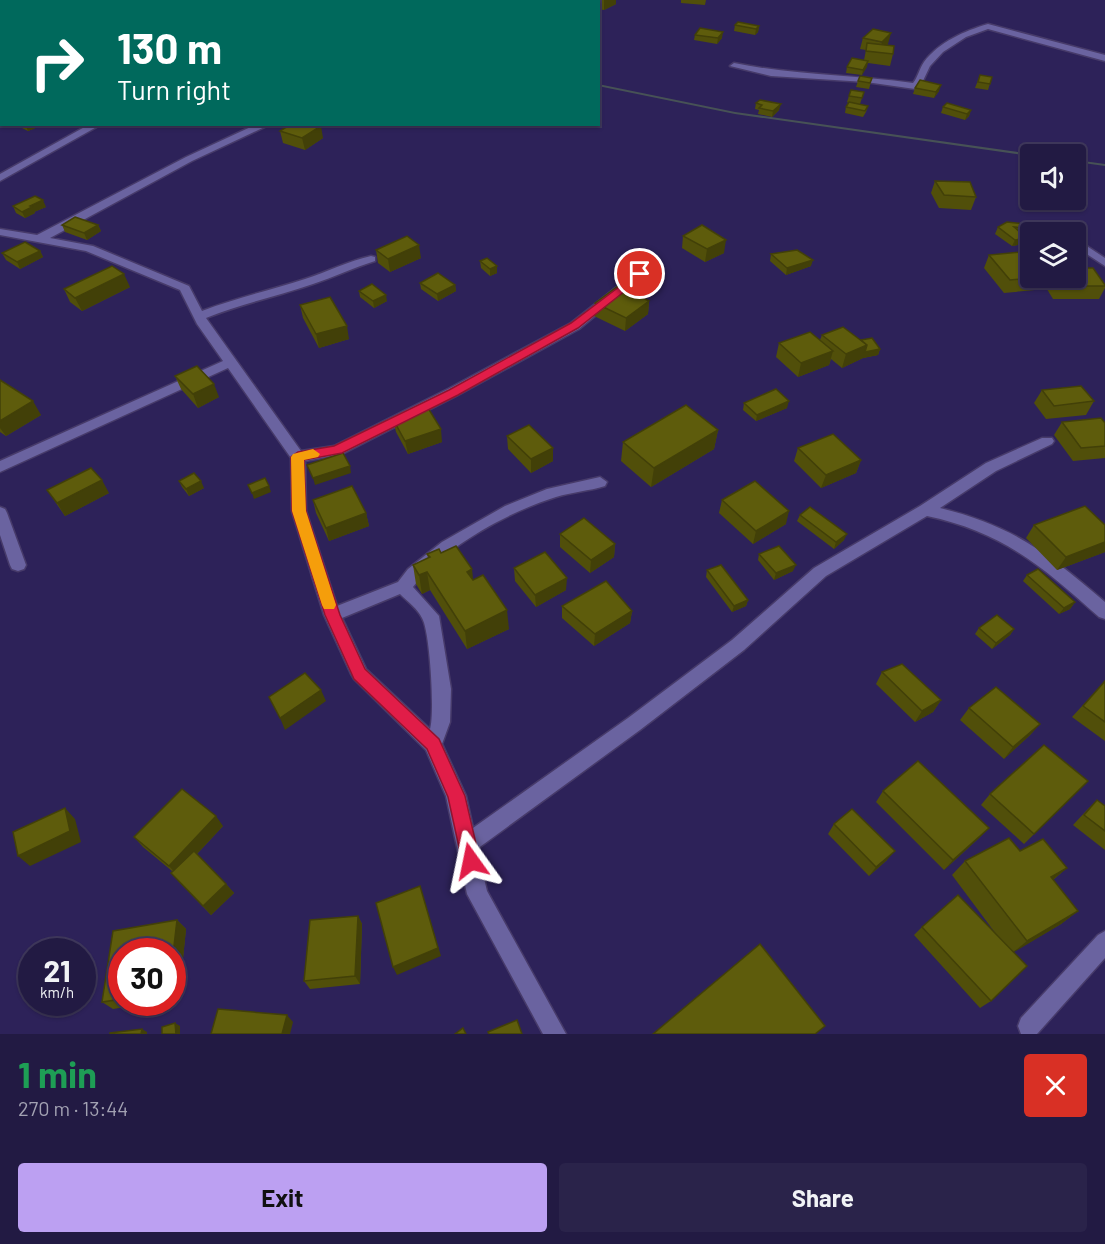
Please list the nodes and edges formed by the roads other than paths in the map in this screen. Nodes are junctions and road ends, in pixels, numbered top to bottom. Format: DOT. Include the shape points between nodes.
graph roads {
  1 [pos="1105,58"];
  2 [pos="734,66"];
  3 [pos="94,126"];
  4 [pos="262,126"];
  5 [pos="0,178"];
  6 [pos="0,232"];
  7 [pos="39,239"];
  8 [pos="1086,249"];
  9 [pos="371,259"];
  10 [pos="1105,263"];
  11 [pos="640,274"];
  12 [pos="199,316"];
  13 [pos="231,362"];
  14 [pos="1047,441"];
  15 [pos="298,457"];
  16 [pos="0,467"];
  17 [pos="600,482"];
  18 [pos="925,510"];
  19 [pos="0,513"];
  20 [pos="18,565"];
  21 [pos="403,587"];
  22 [pos="1105,612"];
  23 [pos="332,615"];
  24 [pos="433,744"];
  25 [pos="467,844"];
  26 [pos="1105,942"];
  27 [pos="1030,1031"];
  28 [pos="555,1034"];
  1 -- 2 [label="street" via="988,26 939,50 915,86"];
  3 -- 5 [label="street"];
  4 -- 7 [label="street" via="189,159"];
  6 -- 7 [label="street"];
  7 -- 12 [label="street" via="89,248 185,288"];
  8 -- 10 [label="street"];
  9 -- 12 [label="street"];
  11 -- 15 [label="street" via="574,326 453,393 337,450"];
  12 -- 13 [label="street"];
  13 -- 15 [label="street"];
  13 -- 16 [label="street"];
  14 -- 18 [label="street" via="991,467"];
  15 -- 23 [label="street" via="299,511"];
  17 -- 21 [label="street" via="546,495 487,522 455,541 409,577"];
  18 -- 22 [label="street" via="950,515 1017,542"];
  18 -- 25 [label="street" via="820,572 729,652"];
  19 -- 20 [label="street"];
  21 -- 23 [label="street"];
  21 -- 24 [label="street" via="431,616 442,689 441,722"];
  23 -- 24 [label="street" via="360,674"];
  24 -- 25 [label="street" via="456,796"];
  25 -- 28 [label="street" via="477,894"];
  26 -- 27 [label="street"];
}
